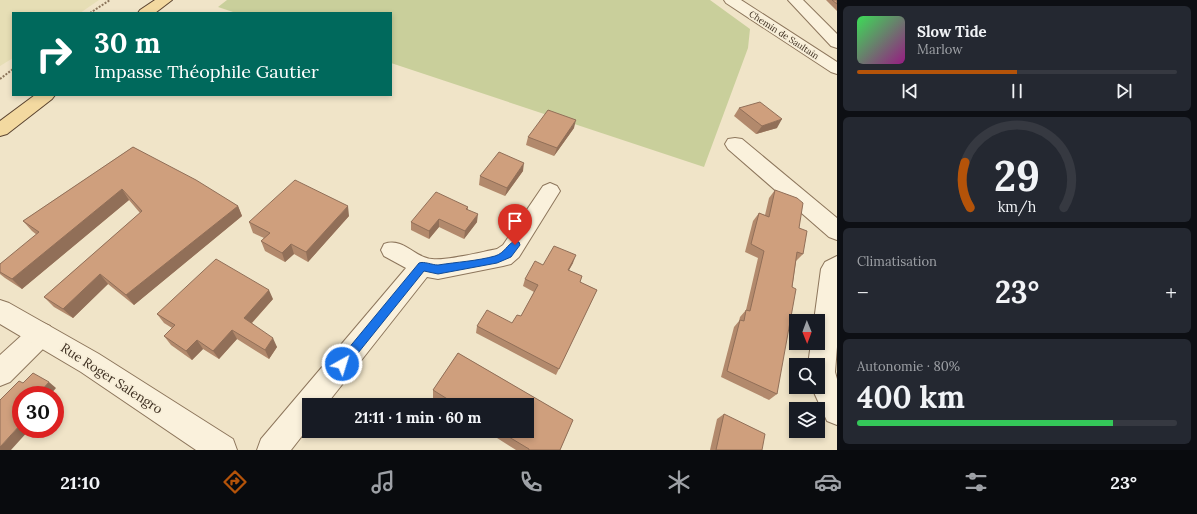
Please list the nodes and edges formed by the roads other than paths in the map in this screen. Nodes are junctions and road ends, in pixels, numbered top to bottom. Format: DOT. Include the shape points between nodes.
graph roads {
  1 [pos="165,0"];
  2 [pos="172,0"];
  3 [pos="731,0"];
  4 [pos="795,0"];
  5 [pos="147,12"];
  6 [pos="157,12"];
  7 [pos="834,36"];
  8 [pos="837,69"];
  9 [pos="25,96"];
  10 [pos="45,96"];
  11 [pos="0,114"];
  12 [pos="0,130"];
  13 [pos="735,144"];
  14 [pos="550,191"];
  15 [pos="837,231"];
  16 [pos="392,250"];
  17 [pos="422,266"];
  18 [pos="837,266"];
  19 [pos="0,311"];
  20 [pos="41,334"];
  21 [pos="0,373"];
  22 [pos="837,412"];
  23 [pos="222,450"];
  24 [pos="272,450"];
  1 -- 5 [label="main road"];
  2 -- 6 [label="main road"];
  3 -- 8 [label="street, Chemin de Saultain"];
  4 -- 7 [label="street"];
  9 -- 11 [label="main road"];
  10 -- 12 [label="main road"];
  13 -- 15 [label="street"];
  14 -- 17 [label="street" via="512,251 503,258 438,270"];
  16 -- 17 [label="street"];
  17 -- 24 [label="street"];
  18 -- 22 [label="street" via="833,269 820,364 823,380"];
  19 -- 20 [label="street, Rue Roger Salengro"];
  20 -- 21 [label="street"];
  20 -- 23 [label="street, Rue Roger Salengro" via="96,366"];
}
